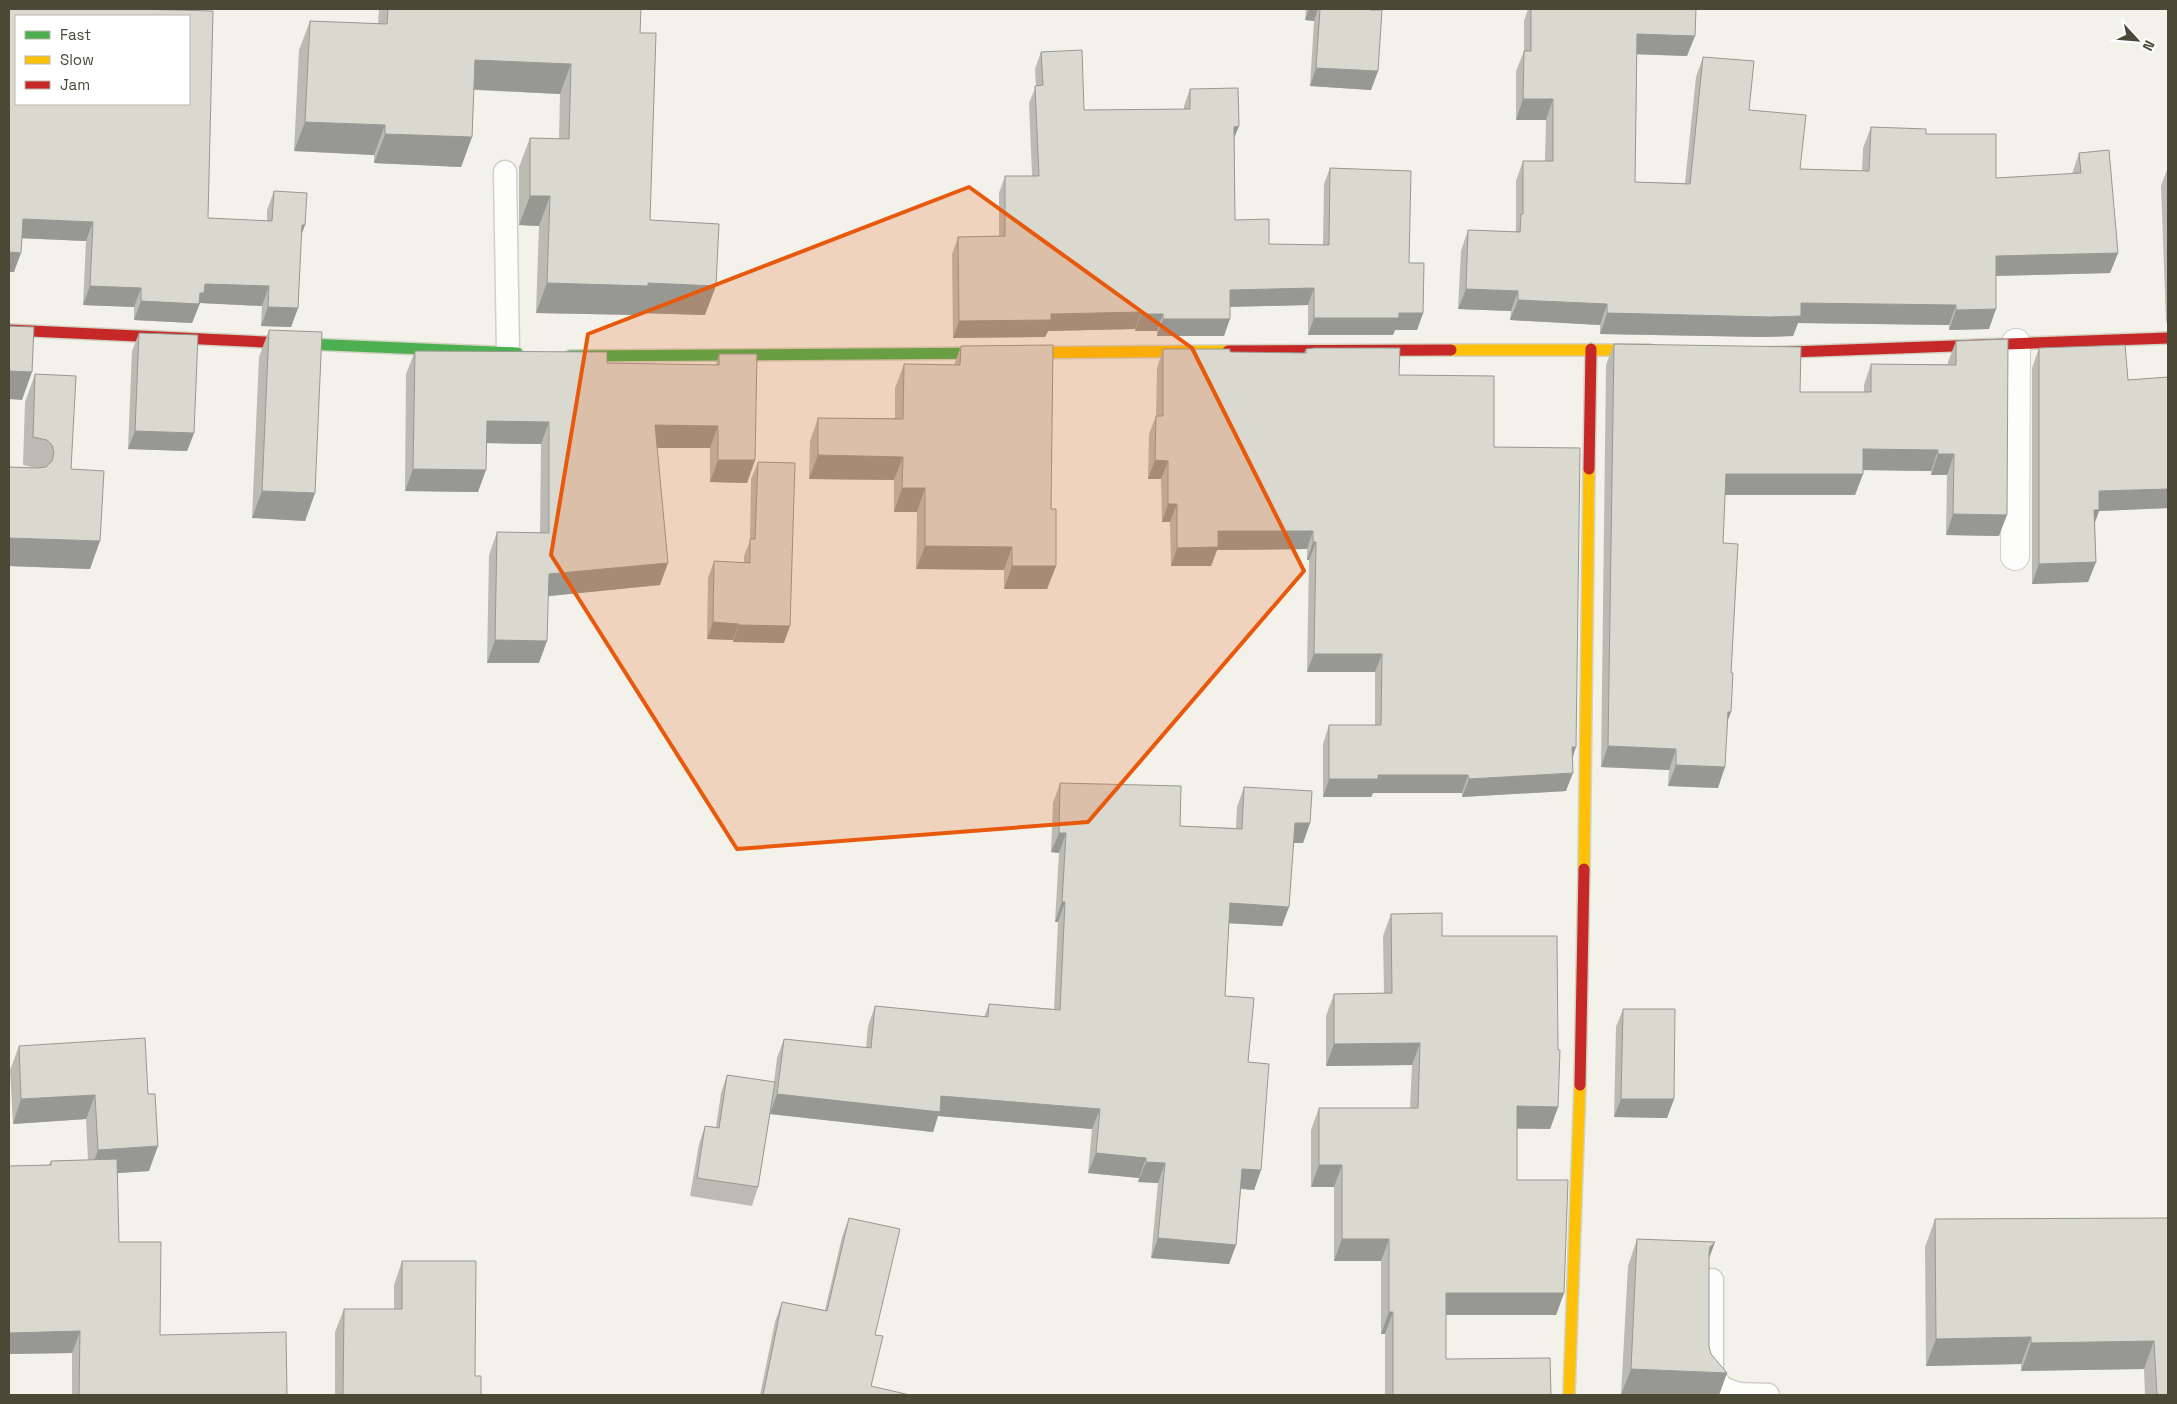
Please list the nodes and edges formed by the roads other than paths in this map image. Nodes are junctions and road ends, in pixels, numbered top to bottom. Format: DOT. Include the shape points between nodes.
graph roads {
  1 [pos="505,172"];
  2 [pos="9,330"];
  3 [pos="2168,338"];
  4 [pos="2016,343"];
  5 [pos="1591,349"];
  6 [pos="1658,350"];
  7 [pos="1753,352"];
  8 [pos="517,353"];
  9 [pos="562,355"];
  10 [pos="2015,556"];
  11 [pos="1712,1280"];
  12 [pos="1570,1395"];
  13 [pos="1768,1395"];
  1 -- 8 [label="lane"];
  2 -- 8 [label="street"];
  3 -- 4 [label="street"];
  4 -- 7 [label="street"];
  4 -- 10 [label="street"];
  5 -- 6 [label="street"];
  5 -- 9 [label="street"];
  5 -- 12 [label="street" via="1581,1050"];
  11 -- 13 [label="lane" via="1712,1374 1722,1388 1739,1394"];
}
